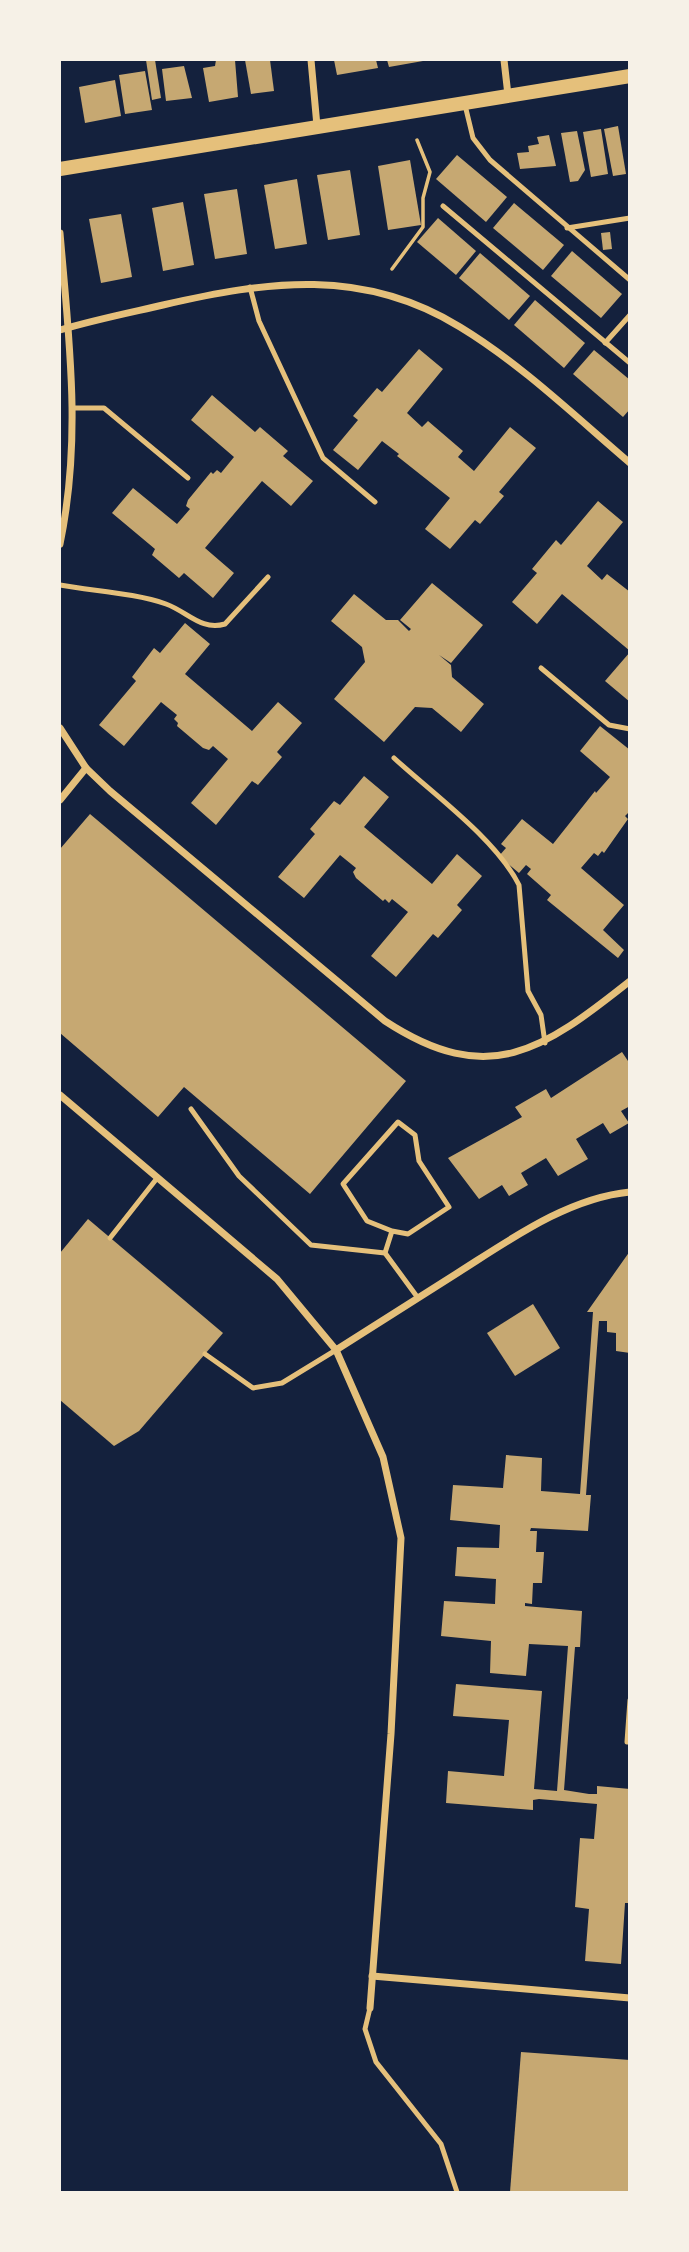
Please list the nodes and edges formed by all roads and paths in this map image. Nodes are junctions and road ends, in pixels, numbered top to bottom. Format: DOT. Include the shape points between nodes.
graph roads {
  1 [pos="311,60"];
  2 [pos="505,60"];
  3 [pos="629,76"];
  4 [pos="508,95"];
  5 [pos="464,102"];
  6 [pos="317,126"];
  7 [pos="417,141"];
  8 [pos="60,169"];
  9 [pos="443,206"];
  10 [pos="629,218"];
  11 [pos="567,228"];
  12 [pos="60,233"];
  13 [pos="393,269"];
  14 [pos="629,280"];
  15 [pos="250,287"];
  16 [pos="629,315"];
  17 [pos="68,327"];
  18 [pos="60,330"];
  19 [pos="605,343"];
  20 [pos="629,363"];
  21 [pos="75,408"];
  22 [pos="629,463"];
  23 [pos="188,478"];
  24 [pos="375,502"];
  25 [pos="60,544"];
  26 [pos="268,576"];
  27 [pos="60,585"];
  28 [pos="541,668"];
  29 [pos="60,727"];
  30 [pos="629,729"];
  31 [pos="394,758"];
  32 [pos="86,768"];
  33 [pos="60,800"];
  34 [pos="629,981"];
  35 [pos="545,1043"];
  36 [pos="60,1095"];
  37 [pos="191,1110"];
  38 [pos="159,1177"];
  39 [pos="629,1192"];
  40 [pos="392,1231"];
  41 [pos="110,1238"];
  42 [pos="385,1253"];
  43 [pos="418,1298"];
  44 [pos="336,1350"];
  45 [pos="205,1354"];
  46 [pos="629,1700"];
  47 [pos="629,1742"];
  48 [pos="372,1976"];
  49 [pos="629,1998"];
  50 [pos="370,2008"];
  51 [pos="457,2193"];
  1 -- 6 [label="street"];
  2 -- 4 [label="street"];
  3 -- 4 [label="main road"];
  4 -- 5 [label="main road"];
  5 -- 6 [label="main road"];
  5 -- 11 [label="lane" via="473,138 490,160"];
  6 -- 8 [label="main road"];
  7 -- 13 [label="path" via="430,172 423,227"];
  9 -- 19 [label="lane"];
  10 -- 11 [label="lane"];
  11 -- 14 [label="lane"];
  12 -- 17 [label="street"];
  15 -- 17 [label="street"];
  15 -- 22 [label="street" via="310,283 354,287 432,312 502,356"];
  15 -- 24 [label="lane" via="259,321 323,458"];
  16 -- 19 [label="lane"];
  17 -- 18 [label="street"];
  17 -- 21 [label="street"];
  19 -- 20 [label="lane"];
  21 -- 23 [label="lane" via="104,408"];
  21 -- 25 [label="street" via="70,490"];
  26 -- 27 [label="lane" via="225,624 215,627 166,604"];
  28 -- 30 [label="lane" via="609,725"];
  29 -- 32 [label="street"];
  31 -- 35 [label="lane" via="484,841 519,885 528,991 541,1015"];
  32 -- 33 [label="street"];
  32 -- 35 [label="street" via="385,1021 415,1041 443,1052 473,1056 511,1054"];
  34 -- 35 [label="street"];
  36 -- 38 [label="street"];
  37 -- 42 [label="lane" via="239,1176 311,1245"];
  38 -- 41 [label="lane"];
  38 -- 44 [label="street" via="277,1279"];
  39 -- 43 [label="street" via="607,1194 568,1209"];
  40 -- 40 [label="lane" via="408,1234 449,1207 419,1161 415,1135 398,1122 343,1184 367,1221"];
  40 -- 42 [label="lane"];
  42 -- 43 [label="lane"];
  43 -- 44 [label="street"];
  44 -- 45 [label="lane" via="282,1383 253,1388"];
  44 -- 48 [label="street" via="383,1457 401,1538"];
  46 -- 47 [label="lane"];
  48 -- 49 [label="street"];
  48 -- 50 [label="street"];
  50 -- 51 [label="lane" via="365,2029 376,2062 442,2144"];
}
